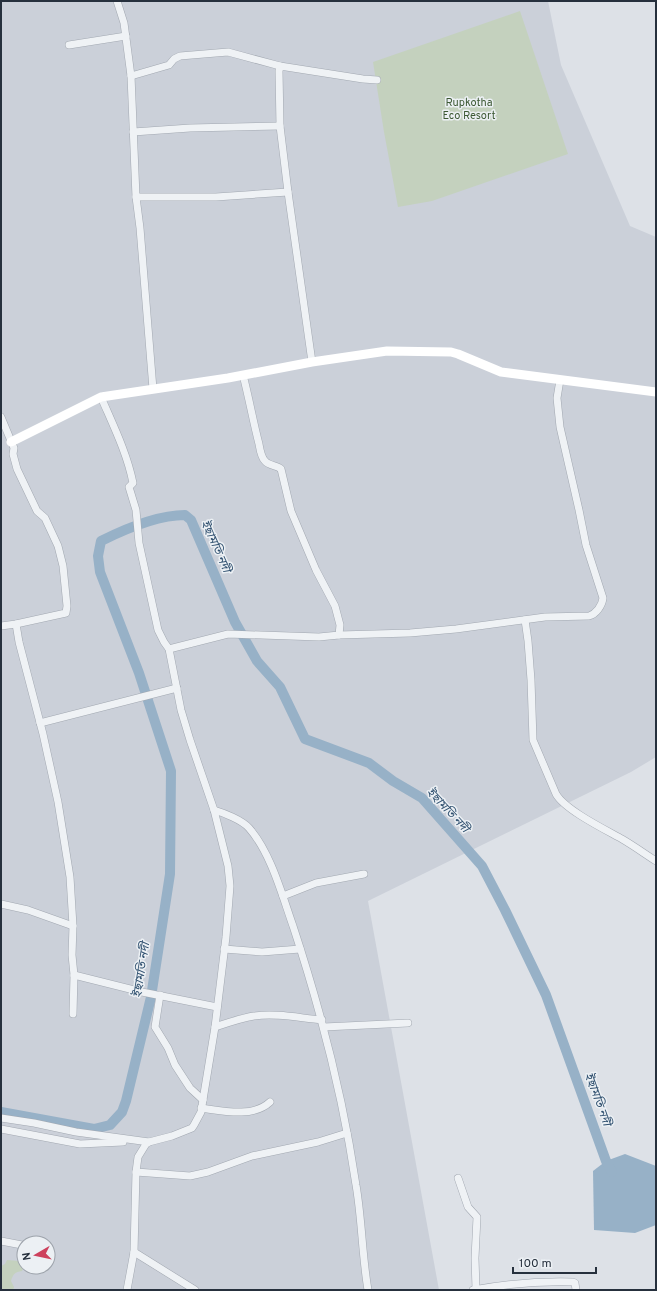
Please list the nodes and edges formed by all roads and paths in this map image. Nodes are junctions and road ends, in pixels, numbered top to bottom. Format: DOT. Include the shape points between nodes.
graph roads {
  1 [pos="117,1"];
  2 [pos="126,36"];
  3 [pos="69,45"];
  4 [pos="280,66"];
  5 [pos="131,76"];
  6 [pos="378,80"];
  7 [pos="280,126"];
  8 [pos="133,132"];
  9 [pos="288,192"];
  10 [pos="136,197"];
  11 [pos="312,362"];
  12 [pos="243,375"];
  13 [pos="560,380"];
  14 [pos="153,389"];
  15 [pos="656,392"];
  16 [pos="101,397"];
  17 [pos="1,416"];
  18 [pos="11,442"];
  19 [pos="525,620"];
  20 [pos="16,624"];
  21 [pos="1,626"];
  22 [pos="338,635"];
  23 [pos="169,650"];
  24 [pos="177,688"];
  25 [pos="40,723"];
  26 [pos="214,810"];
  27 [pos="656,861"];
  28 [pos="364,874"];
  29 [pos="283,896"];
  30 [pos="1,904"];
  31 [pos="73,926"];
  32 [pos="224,949"];
  33 [pos="300,949"];
  34 [pos="74,976"];
  35 [pos="160,995"];
  36 [pos="217,1007"];
  37 [pos="73,1014"];
  38 [pos="323,1024"];
  39 [pos="408,1024"];
  40 [pos="215,1027"];
  41 [pos="203,1100"];
  42 [pos="270,1102"];
  43 [pos="201,1108"];
  44 [pos="1,1118"];
  45 [pos="1,1129"];
  46 [pos="347,1133"];
  47 [pos="148,1143"];
  48 [pos="136,1172"];
  49 [pos="458,1178"];
  50 [pos="1,1242"];
  51 [pos="16,1244"];
  52 [pos="134,1252"];
  53 [pos="127,1290"];
  54 [pos="195,1290"];
  55 [pos="368,1290"];
  56 [pos="474,1290"];
  57 [pos="576,1290"];
  1 -- 2 [label="street"];
  2 -- 3 [label="street"];
  2 -- 5 [label="street"];
  4 -- 5 [label="street" via="228,52 180,56 169,65"];
  4 -- 6 [label="street"];
  4 -- 7 [label="street"];
  5 -- 8 [label="street"];
  7 -- 8 [label="street"];
  7 -- 9 [label="street"];
  8 -- 10 [label="street"];
  9 -- 10 [label="street"];
  9 -- 11 [label="street"];
  10 -- 14 [label="street"];
  11 -- 12 [label="street"];
  11 -- 13 [label="street" via="387,350 451,352 501,372"];
  12 -- 14 [label="street"];
  12 -- 22 [label="street" via="262,456 265,462 281,469 291,511 316,570 335,606 340,625"];
  13 -- 15 [label="street"];
  13 -- 19 [label="street" via="557,398 560,427 586,545 603,598 594,615"];
  14 -- 16 [label="street"];
  16 -- 18 [label="street"];
  16 -- 23 [label="street" via="130,469 132,483 129,487 138,521 139,543 158,630"];
  17 -- 18 [label="street"];
  18 -- 20 [label="street" via="17,469 58,546 67,606 66,613"];
  19 -- 22 [label="street" via="410,633"];
  19 -- 27 [label="street" via="533,740 558,798 576,812"];
  20 -- 21 [label="street"];
  20 -- 25 [label="street"];
  22 -- 23 [label="street" via="319,637 228,634"];
  23 -- 24 [label="street"];
  24 -- 25 [label="street"];
  24 -- 26 [label="street" via="190,740"];
  25 -- 31 [label="street" via="58,802 70,877"];
  26 -- 29 [label="street" via="248,827 264,851"];
  26 -- 32 [label="street" via="230,886"];
  28 -- 29 [label="street" via="316,884"];
  29 -- 33 [label="street"];
  30 -- 31 [label="street" via="28,910"];
  31 -- 34 [label="street"];
  32 -- 33 [label="street" via="262,952"];
  32 -- 36 [label="street"];
  33 -- 38 [label="street"];
  34 -- 35 [label="street"];
  34 -- 37 [label="street"];
  35 -- 36 [label="street"];
  35 -- 41 [label="street" via="155,1027 190,1088"];
  36 -- 40 [label="street"];
  38 -- 39 [label="street"];
  38 -- 40 [label="street" via="273,1015 254,1016"];
  38 -- 46 [label="street"];
  40 -- 41 [label="street"];
  41 -- 43 [label="street"];
  42 -- 43 [label="street" via="266,1106 248,1111"];
  43 -- 47 [label="street" via="192,1128"];
  44 -- 47 [label="street"];
  45 -- 47 [label="street" via="80,1144"];
  46 -- 48 [label="street" via="252,1156 190,1176"];
  46 -- 55 [label="street"];
  47 -- 48 [label="street" via="138,1157"];
  48 -- 52 [label="street"];
  49 -- 56 [label="street" via="468,1207 477,1217"];
  50 -- 51 [label="street"];
  52 -- 53 [label="street"];
  52 -- 54 [label="street"];
  56 -- 57 [label="street" via="504,1285 573,1282"];
}
